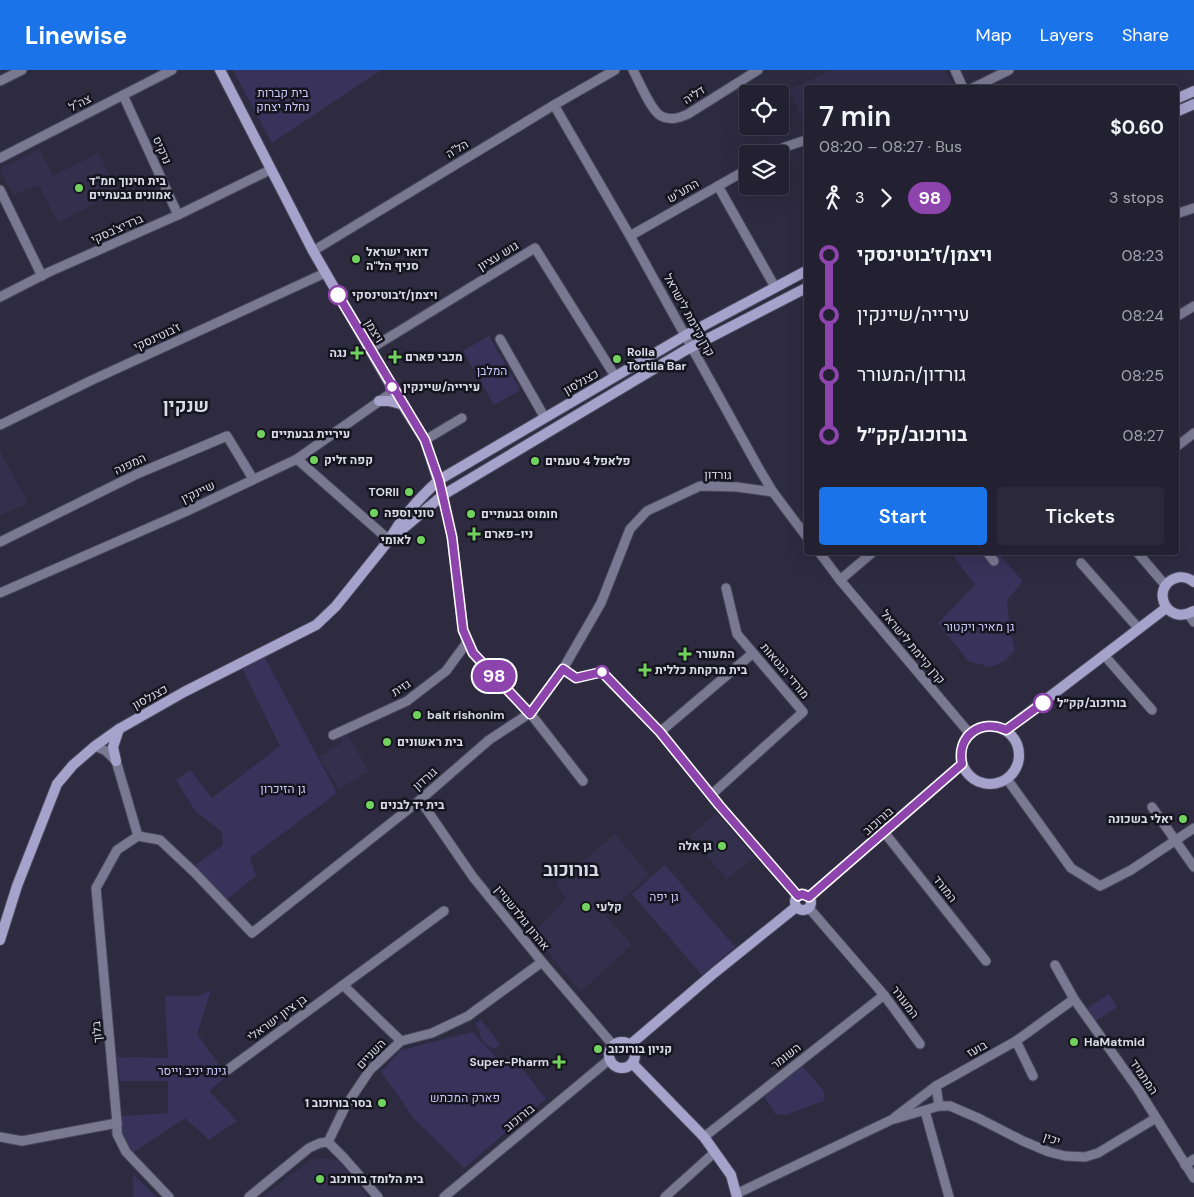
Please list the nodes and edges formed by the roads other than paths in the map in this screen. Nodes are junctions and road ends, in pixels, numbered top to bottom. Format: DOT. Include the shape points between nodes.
graph roads {
  1 [pos="22,70"];
  2 [pos="172,70"];
  3 [pos="220,70"];
  4 [pos="615,70"];
  5 [pos="632,70"];
  6 [pos="758,70"];
  7 [pos="955,70"];
  8 [pos="1009,70"];
  9 [pos="0,81"];
  10 [pos="962,85"];
  11 [pos="979,85"];
  12 [pos="1194,91"];
  13 [pos="123,94"];
  14 [pos="1179,98"];
  15 [pos="1194,104"];
  16 [pos="554,105"];
  17 [pos="1179,111"];
  18 [pos="804,141"];
  19 [pos="788,145"];
  20 [pos="0,158"];
  21 [pos="270,170"];
  22 [pos="739,174"];
  23 [pos="718,186"];
  24 [pos="0,190"];
  25 [pos="1194,208"];
  26 [pos="1179,213"];
  27 [pos="178,216"];
  28 [pos="630,236"];
  29 [pos="312,251"];
  30 [pos="804,272"];
  31 [pos="325,273"];
  32 [pos="42,276"];
  33 [pos="775,287"];
  34 [pos="804,289"];
  35 [pos="0,297"];
  36 [pos="1194,306"];
  37 [pos="1179,315"];
  38 [pos="686,335"];
  39 [pos="500,340"];
  40 [pos="693,347"];
  41 [pos="370,349"];
  42 [pos="615,376"];
  43 [pos="394,391"];
  44 [pos="380,401"];
  45 [pos="404,405"];
  46 [pos="462,418"];
  47 [pos="545,418"];
  48 [pos="0,425"];
  49 [pos="1194,433"];
  50 [pos="425,440"];
  51 [pos="1179,445"];
  52 [pos="297,459"];
  53 [pos="253,479"];
  54 [pos="439,480"];
  55 [pos="773,492"];
  56 [pos="442,495"];
  57 [pos="804,533"];
  58 [pos="390,540"];
  59 [pos="0,542"];
  60 [pos="821,555"];
  61 [pos="869,555"];
  62 [pos="989,555"];
  63 [pos="1140,555"];
  64 [pos="994,561"];
  65 [pos="1081,563"];
  66 [pos="840,580"];
  67 [pos="1193,580"];
  68 [pos="1166,586"];
  69 [pos="726,588"];
  70 [pos="0,594"];
  71 [pos="1166,608"];
  72 [pos="1192,616"];
  73 [pos="1139,628"];
  74 [pos="468,640"];
  75 [pos="753,653"];
  76 [pos="1104,656"];
  77 [pos="563,669"];
  78 [pos="1152,710"];
  79 [pos="530,714"];
  80 [pos="119,729"];
  81 [pos="1006,730"];
  82 [pos="660,732"];
  83 [pos="970,734"];
  84 [pos="333,736"];
  85 [pos="95,746"];
  86 [pos="116,761"];
  87 [pos="962,764"];
  88 [pos="1007,779"];
  89 [pos="583,781"];
  90 [pos="711,795"];
  91 [pos="420,800"];
  92 [pos="1152,807"];
  93 [pos="1194,828"];
  94 [pos="884,832"];
  95 [pos="138,836"];
  96 [pos="1175,840"];
  97 [pos="1194,867"];
  98 [pos="798,896"];
  99 [pos="809,897"];
  100 [pos="796,907"];
  101 [pos="808,908"];
  102 [pos="444,911"];
  103 [pos="0,940"];
  104 [pos="986,961"];
  105 [pos="542,962"];
  106 [pos="1055,965"];
  107 [pos="344,985"];
  108 [pos="884,995"];
  109 [pos="1074,999"];
  110 [pos="402,1041"];
  111 [pos="1016,1041"];
  112 [pos="631,1044"];
  113 [pos="920,1044"];
  114 [pos="613,1045"];
  115 [pos="610,1059"];
  116 [pos="632,1063"];
  117 [pos="226,1071"];
  118 [pos="1033,1076"];
  119 [pos="936,1086"];
  120 [pos="939,1106"];
  121 [pos="925,1111"];
  122 [pos="1156,1118"];
  123 [pos="891,1120"];
  124 [pos="117,1123"];
  125 [pos="0,1137"];
  126 [pos="704,1137"];
  127 [pos="328,1142"];
  128 [pos="715,1152"];
  129 [pos="1194,1159"];
  130 [pos="1185,1165"];
  131 [pos="1194,1178"];
  132 [pos="737,1195"];
  133 [pos="169,1197"];
  134 [pos="249,1197"];
  135 [pos="378,1197"];
  136 [pos="444,1197"];
  137 [pos="665,1197"];
  138 [pos="949,1197"];
  1 -- 9 [label="street"];
  2 -- 13 [label="street, צה\"ל"];
  3 -- 21 [label="street, ויצמן"];
  4 -- 16 [label="street, הל\"ה"];
  5 -- 6 [label="street, דליה" via="660,116 669,119 688,114"];
  7 -- 10 [label="street"];
  8 -- 11 [label="street"];
  12 -- 14 [label="street"];
  13 -- 20 [label="street, צה\"ל"];
  13 -- 27 [label="street, נרקיס"];
  15 -- 17 [label="street"];
  16 -- 28 [label="street, קרן קיימת לישראל"];
  16 -- 29 [label="street, הל\"ה"];
  18 -- 19 [label="street"];
  21 -- 27 [label="street, ברדיצ'בסקי"];
  21 -- 29 [label="street, ויצמן"];
  22 -- 23 [label="street, התע\"ש"];
  23 -- 28 [label="street, התע\"ש"];
  23 -- 33 [label="street"];
  24 -- 32 [label="street"];
  25 -- 26 [label="street"];
  27 -- 32 [label="street, ברדיצ'בסקי"];
  28 -- 38 [label="street, קרן קיימת לישראל"];
  29 -- 31 [label="street, ויצמן"];
  30 -- 33 [label="street, כצנלסון"];
  31 -- 41 [label="street, ויצמן"];
  31 -- 48 [label="street, ז'בוטינסקי"];
  32 -- 35 [label="street, ברדיצ'בסקי"];
  33 -- 38 [label="street, כצנלסון"];
  34 -- 40 [label="street, כצנלסון"];
  36 -- 37 [label="street"];
  38 -- 40 [label="street, קרן קיימת לישראל"];
  38 -- 42 [label="street, כצנלסון"];
  39 -- 47 [label="street"];
  40 -- 55 [label="street, קרן קיימת לישראל"];
  40 -- 56 [label="street, כצנלסון"];
  41 -- 42 [label="street, גוש עציון" via="535,248"];
  41 -- 43 [label="street, ויצמן"];
  42 -- 47 [label="street, כצנלסון"];
  43 -- 44 [label="street, שיינקין"];
  43 -- 45 [label="street, ויצמן"];
  44 -- 45 [label="street"];
  44 -- 52 [label="street, שיינקין"];
  45 -- 50 [label="street, ויצמן"];
  46 -- 50 [label="street"];
  47 -- 54 [label="street, כצנלסון"];
  49 -- 51 [label="street"];
  50 -- 54 [label="street, ויצמן"];
  52 -- 53 [label="street, שיינקין"];
  52 -- 58 [label="street"];
  53 -- 59 [label="street, המפנה" via="227,436 137,474"];
  53 -- 70 [label="street, שיינקין"];
  54 -- 56 [label="street, ויצמן"];
  54 -- 58 [label="street, כצנלסון" via="415,502"];
  55 -- 57 [label="street, קרן קיימת לישראל"];
  55 -- 77 [label="street, גורדון" via="700,486 647,511 630,530 601,603"];
  56 -- 58 [label="street, כצנלסון"];
  56 -- 74 [label="street, ויצמן" via="452,537 463,630"];
  58 -- 80 [label="street, כצנלסון" via="336,606 316,625"];
  60 -- 66 [label="street, קרן קיימת לישראל"];
  61 -- 66 [label="street"];
  62 -- 64 [label="street"];
  63 -- 68 [label="street"];
  65 -- 73 [label="street"];
  66 -- 83 [label="street, קרן קיימת לישראל"];
  67 -- 68 [label="street" via="1177,578"];
  68 -- 71 [label="street" via="1163,598"];
  69 -- 75 [label="street, מורדי הגטאות" via="737,634"];
  71 -- 72 [label="street" via="1177,615"];
  71 -- 73 [label="street"];
  73 -- 76 [label="street"];
  74 -- 79 [label="street, ויצמן" via="473,653"];
  74 -- 84 [label="street, גזית" via="446,671 407,701"];
  75 -- 82 [label="street"];
  75 -- 90 [label="street, מורדי הגטאות" via="803,712"];
  76 -- 78 [label="street"];
  76 -- 81 [label="street"];
  77 -- 79 [label="street, גורדון"];
  77 -- 82 [label="street" via="576,678 602,672"];
  79 -- 89 [label="street, ויצמן"];
  79 -- 91 [label="street, גורדון" via="489,740"];
  80 -- 85 [label="street, כצנלסון"];
  80 -- 86 [label="street" via="113,747"];
  81 -- 83 [label="street" via="988,726"];
  81 -- 88 [label="street" via="1014,737 1020,755 1014,772"];
  82 -- 90 [label="street"];
  83 -- 87 [label="street" via="962,748"];
  85 -- 86 [label="street"];
  85 -- 103 [label="street, כצנלסון" via="57,784 17,886"];
  86 -- 95 [label="street"];
  87 -- 88 [label="street" via="966,772 981,783 999,783"];
  87 -- 94 [label="street, בורוכוב"];
  88 -- 96 [label="street" via="1071,868 1100,886 1131,870"];
  90 -- 98 [label="street"];
  91 -- 95 [label="street, גורדון" via="252,933 160,840"];
  91 -- 105 [label="street, אהרון גולדשטיין" via="473,877"];
  92 -- 96 [label="street"];
  93 -- 96 [label="street"];
  94 -- 99 [label="street, בורוכוב"];
  94 -- 104 [label="street, המורד"];
  95 -- 124 [label="street, בלוך" via="117,850 96,888"];
  96 -- 97 [label="street"];
  98 -- 99 [label="street"];
  98 -- 100 [label="street" via="794,903"];
  99 -- 101 [label="street"];
  100 -- 101 [label="street"];
  100 -- 112 [label="street"];
  101 -- 108 [label="street, המעורר"];
  102 -- 107 [label="street, בן ציון ישראלי"];
  105 -- 110 [label="street, השניים" via="468,1016 432,1033"];
  105 -- 114 [label="street, אהרון גולדשטיין"];
  106 -- 109 [label="street, המתמיד"];
  107 -- 110 [label="street"];
  107 -- 117 [label="street, בן ציון ישראלי"];
  108 -- 113 [label="street, המעורר"];
  108 -- 126 [label="street, השומר"];
  109 -- 111 [label="street, בועז"];
  109 -- 122 [label="street, המתמיד"];
  110 -- 127 [label="street, השניים" via="370,1070 345,1107"];
  111 -- 118 [label="street"];
  111 -- 119 [label="street, בועז"];
  112 -- 114 [label="street" via="620,1042"];
  112 -- 116 [label="street" via="636,1054"];
  114 -- 115 [label="street"];
  115 -- 116 [label="street" via="620,1068"];
  115 -- 136 [label="street, בורוכוב"];
  116 -- 126 [label="street"];
  119 -- 120 [label="street"];
  119 -- 123 [label="street, בועז"];
  120 -- 121 [label="street, בועז"];
  120 -- 122 [label="street, יכין" via="950,1106 1023,1141 1065,1156 1085,1157 1098,1152"];
  121 -- 123 [label="street, בועז"];
  121 -- 138 [label="street"];
  122 -- 130 [label="street, המתמיד"];
  123 -- 132 [label="street, בועז"];
  124 -- 125 [label="street" via="22,1141"];
  124 -- 133 [label="street" via="117,1134 126,1152"];
  126 -- 128 [label="street"];
  127 -- 134 [label="street" via="309,1148"];
  127 -- 135 [label="street"];
  128 -- 132 [label="street" via="731,1175"];
  128 -- 137 [label="street"];
  129 -- 130 [label="street"];
  130 -- 131 [label="street, המתמיד"];
}
